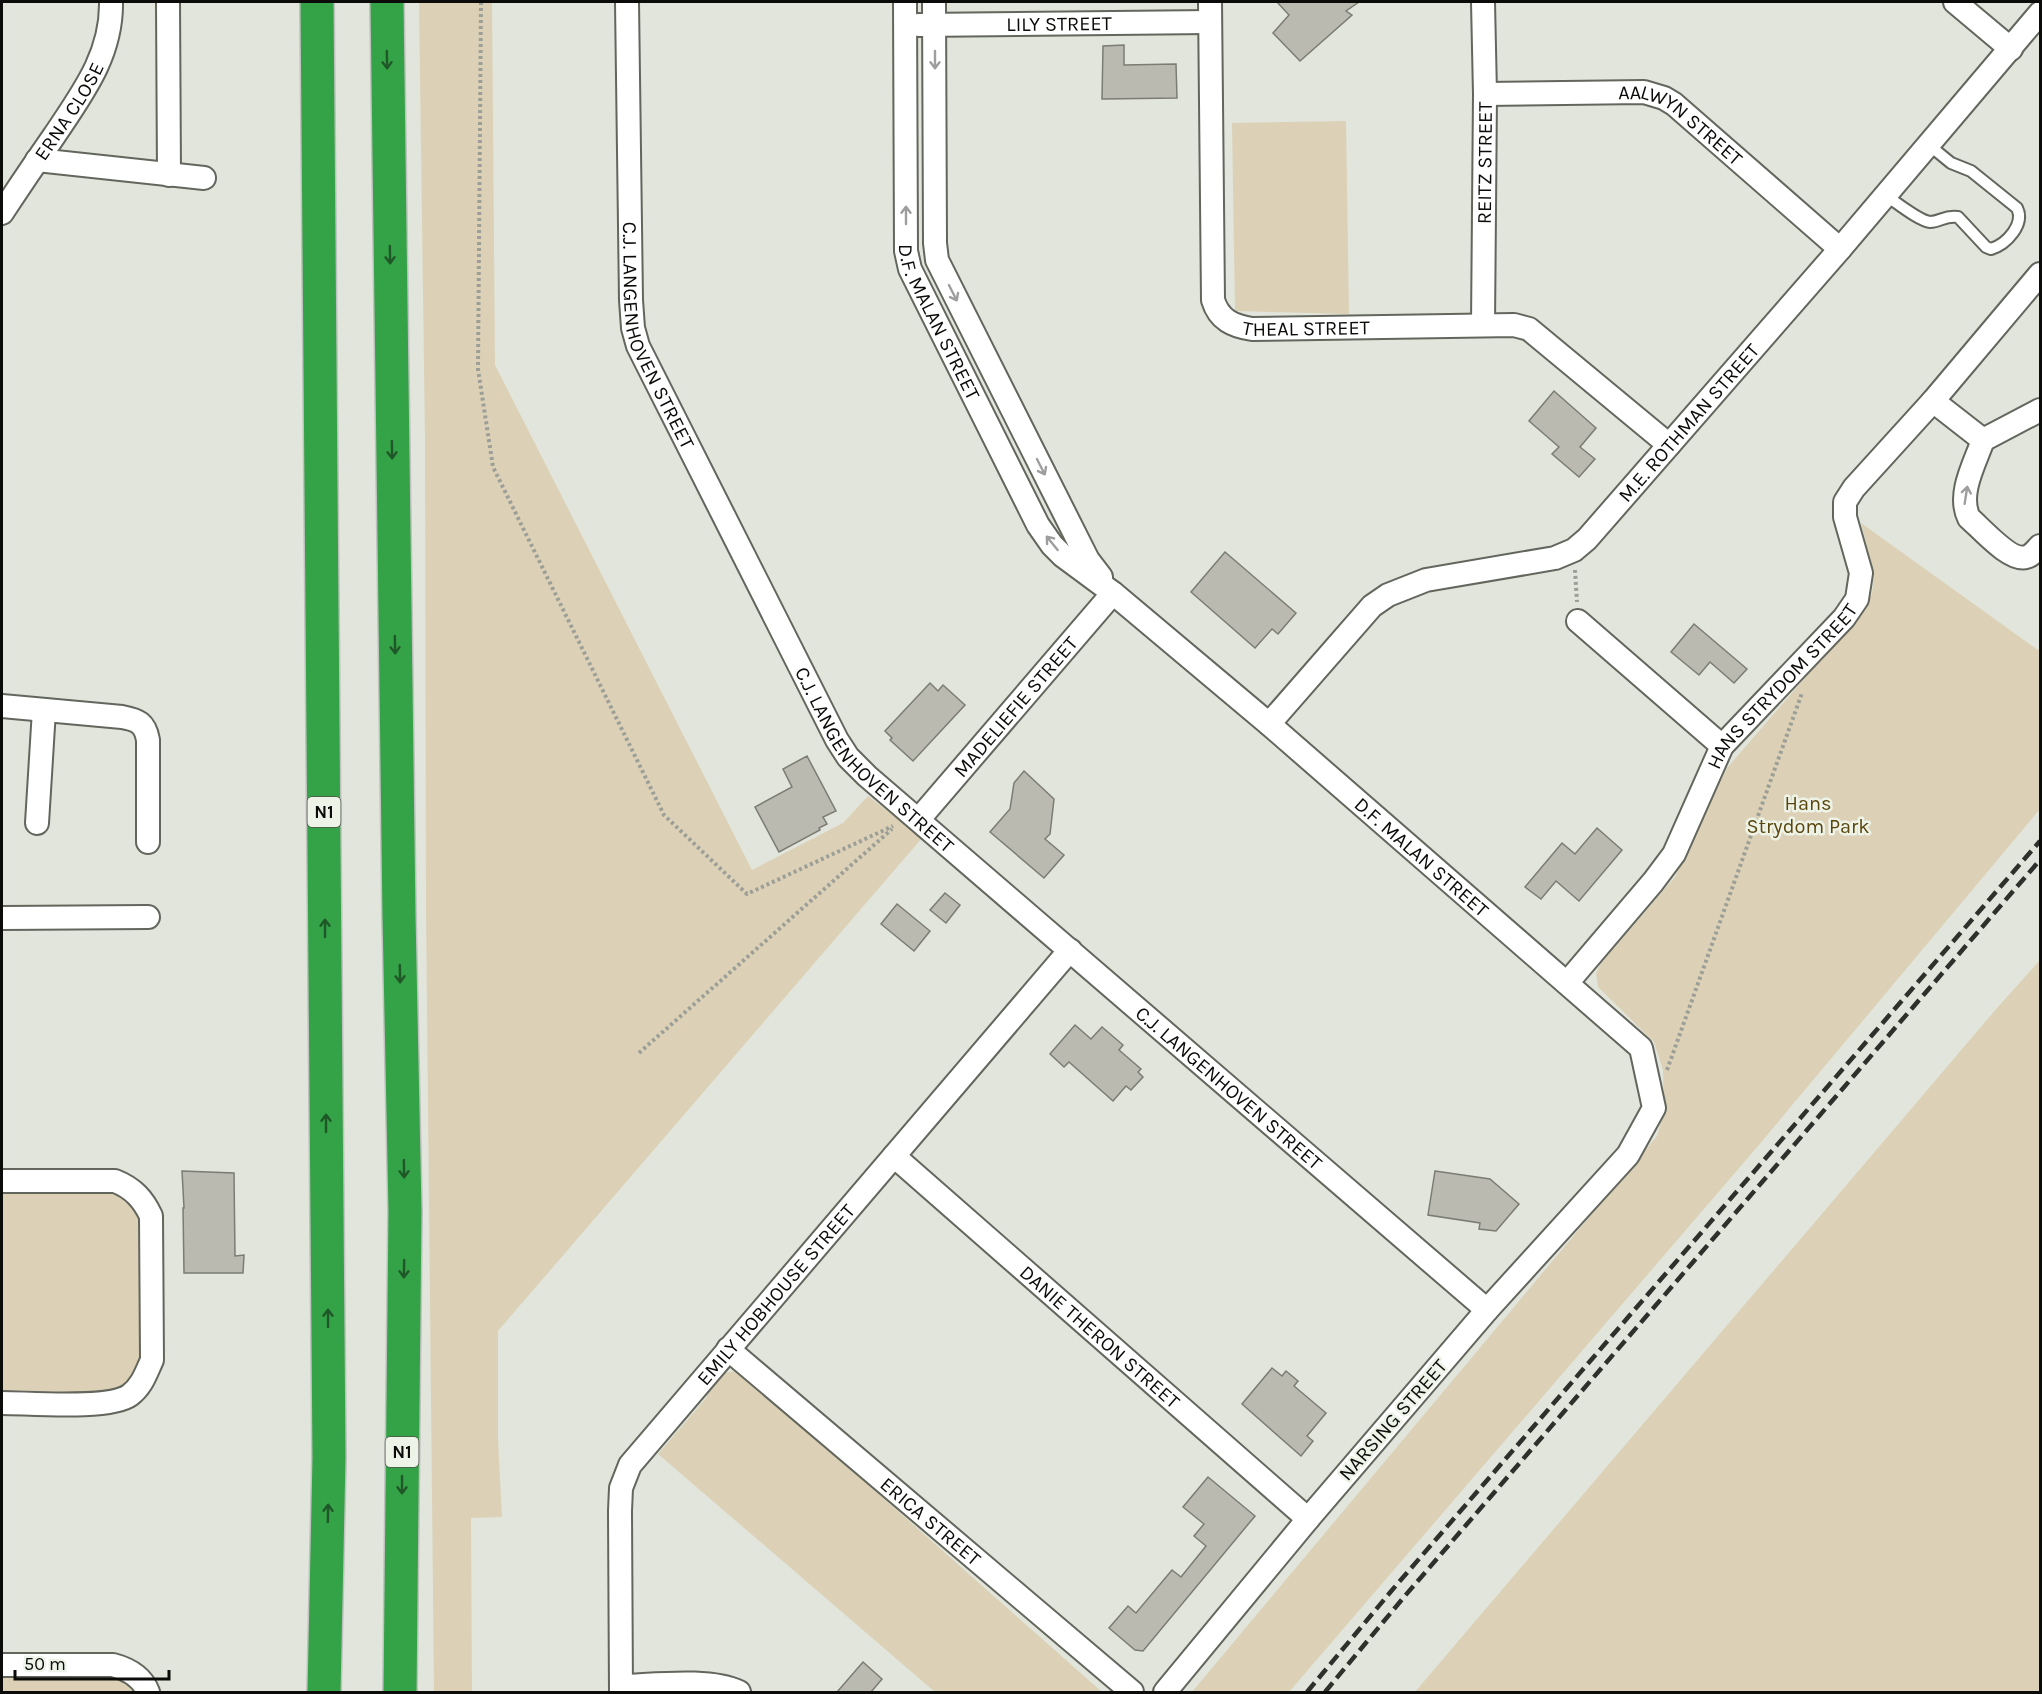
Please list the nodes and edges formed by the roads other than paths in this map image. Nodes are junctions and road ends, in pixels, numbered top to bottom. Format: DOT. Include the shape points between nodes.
graph roads {
  1 [pos="111,2"];
  2 [pos="168,2"];
  3 [pos="317,2"];
  4 [pos="387,2"];
  5 [pos="627,2"];
  6 [pos="905,2"];
  7 [pos="934,2"];
  8 [pos="1483,2"];
  9 [pos="1955,2"];
  10 [pos="1210,12"];
  11 [pos="2040,13"];
  12 [pos="935,25"];
  13 [pos="906,26"];
  14 [pos="2011,49"];
  15 [pos="1485,94"];
  16 [pos="1929,145"];
  17 [pos="37,160"];
  18 [pos="169,175"];
  19 [pos="204,178"];
  20 [pos="1885,195"];
  21 [pos="2,213"];
  22 [pos="1840,249"];
  23 [pos="937,260"];
  24 [pos="911,272"];
  25 [pos="2040,274"];
  26 [pos="1483,325"];
  27 [pos="1933,401"];
  28 [pos="2040,410"];
  29 [pos="1983,440"];
  30 [pos="1668,446"];
  31 [pos="2040,546"];
  32 [pos="1113,593"];
  33 [pos="1578,621"];
  34 [pos="2,706"];
  35 [pos="44,710"];
  36 [pos="1269,724"];
  37 [pos="1722,746"];
  38 [pos="919,819"];
  39 [pos="37,823"];
  40 [pos="148,842"];
  41 [pos="148,917"];
  42 [pos="2,918"];
  43 [pos="1070,950"];
  44 [pos="1567,983"];
  45 [pos="1628,1155"];
  46 [pos="894,1156"];
  47 [pos="2,1181"];
  48 [pos="1487,1310"];
  49 [pos="728,1349"];
  50 [pos="2,1403"];
  51 [pos="1308,1519"];
  52 [pos="2,1665"];
  53 [pos="621,1689"];
  54 [pos="148,1692"];
  55 [pos="326,1692"];
  56 [pos="400,1692"];
  57 [pos="739,1692"];
  58 [pos="1132,1692"];
  59 [pos="1165,1692"];
  1 -- 17 [label="street, ERNA CLOSE" via="105,49 97,69"];
  2 -- 18 [label="street"];
  55 -- 3 [label="highway, N1, one-way" via="329,1435"];
  4 -- 56 [label="highway, N1, one-way" via="405,1211"];
  5 -- 38 [label="street, C.J. LANGENHOVEN STREET" via="631,300 638,346 837,740 867,776"];
  6 -- 13 [label="street, D.F. MALAN STREET"];
  7 -- 12 [label="street, D.F. MALAN STREET"];
  8 -- 15 [label="street, REITZ STREET"];
  9 -- 14 [label="street"];
  10 -- 12 [label="street, LILY STREET"];
  10 -- 26 [label="street, THEAL STREET" via="1216,311 1227,322 1252,329"];
  11 -- 14 [label="street, M.E. ROTHMAN STREET"];
  12 -- 13 [label="street, LILY STREET"];
  12 -- 23 [label="street, D.F. MALAN STREET, one-way"];
  24 -- 13 [label="street, D.F. MALAN STREET, one-way" via="906,251"];
  14 -- 16 [label="street, M.E. ROTHMAN STREET"];
  15 -- 22 [label="street, AALWYN STREET" via="1644,92 1664,98"];
  15 -- 26 [label="street, REITZ STREET"];
  16 -- 20 [label="street, M.E. ROTHMAN STREET"];
  16 -- 20 [label="lane" via="1951,163 1971,171 2017,208 2020,222 2003,243 1991,249 1986,247 1958,218 1922,220"];
  17 -- 18 [label="street"];
  17 -- 21 [label="street, ERNA CLOSE"];
  18 -- 19 [label="street"];
  20 -- 22 [label="street, M.E. ROTHMAN STREET"];
  22 -- 30 [label="street, M.E. ROTHMAN STREET"];
  23 -- 24 [label="street"];
  23 -- 32 [label="street, D.F. MALAN STREET, one-way" via="1088,560"];
  32 -- 24 [label="street, D.F. MALAN STREET, one-way" via="1064,556 1038,525"];
  25 -- 27 [label="street, HANS STRYDOM STREET"];
  26 -- 30 [label="street, THEAL STREET" via="1529,329"];
  27 -- 29 [label="street"];
  27 -- 37 [label="street, HANS STRYDOM STREET" via="1845,502 1845,517 1861,573 1857,599 1844,618"];
  28 -- 29 [label="street"];
  31 -- 29 [label="street, one-way" via="2029,556 2017,558 1969,518 1964,496"];
  30 -- 36 [label="street, M.E. ROTHMAN STREET" via="1574,550 1555,558 1426,580 1405,586 1372,606"];
  32 -- 36 [label="street, D.F. MALAN STREET"];
  32 -- 38 [label="street, MADELIEFIE STREET"];
  33 -- 37 [label="street"];
  34 -- 35 [label="street"];
  35 -- 39 [label="street"];
  35 -- 40 [label="street" via="133,719 146,729"];
  36 -- 44 [label="street, D.F. MALAN STREET"];
  37 -- 44 [label="street, HANS STRYDOM STREET" via="1674,854"];
  38 -- 43 [label="street, C.J. LANGENHOVEN STREET"];
  41 -- 42 [label="street"];
  43 -- 46 [label="street, EMILY HOBHOUSE STREET"];
  43 -- 48 [label="street, C.J. LANGENHOVEN STREET"];
  44 -- 45 [label="street, D.F. MALAN STREET" via="1641,1048 1654,1108"];
  45 -- 48 [label="street, NARSING STREET"];
  46 -- 49 [label="street, EMILY HOBHOUSE STREET"];
  46 -- 51 [label="street, DANIE THERON STREET"];
  47 -- 50 [label="street" via="115,1181 144,1202 151,1216 152,1349 143,1381 129,1396 106,1404"];
  48 -- 51 [label="street, NARSING STREET"];
  49 -- 53 [label="street, EMILY HOBHOUSE STREET" via="630,1466 623,1481"];
  49 -- 58 [label="street, ERICA STREET"];
  51 -- 59 [label="street, NARSING STREET"];
  52 -- 54 [label="street" via="113,1665 126,1669"];
  53 -- 57 [label="street" via="707,1685"];
}
